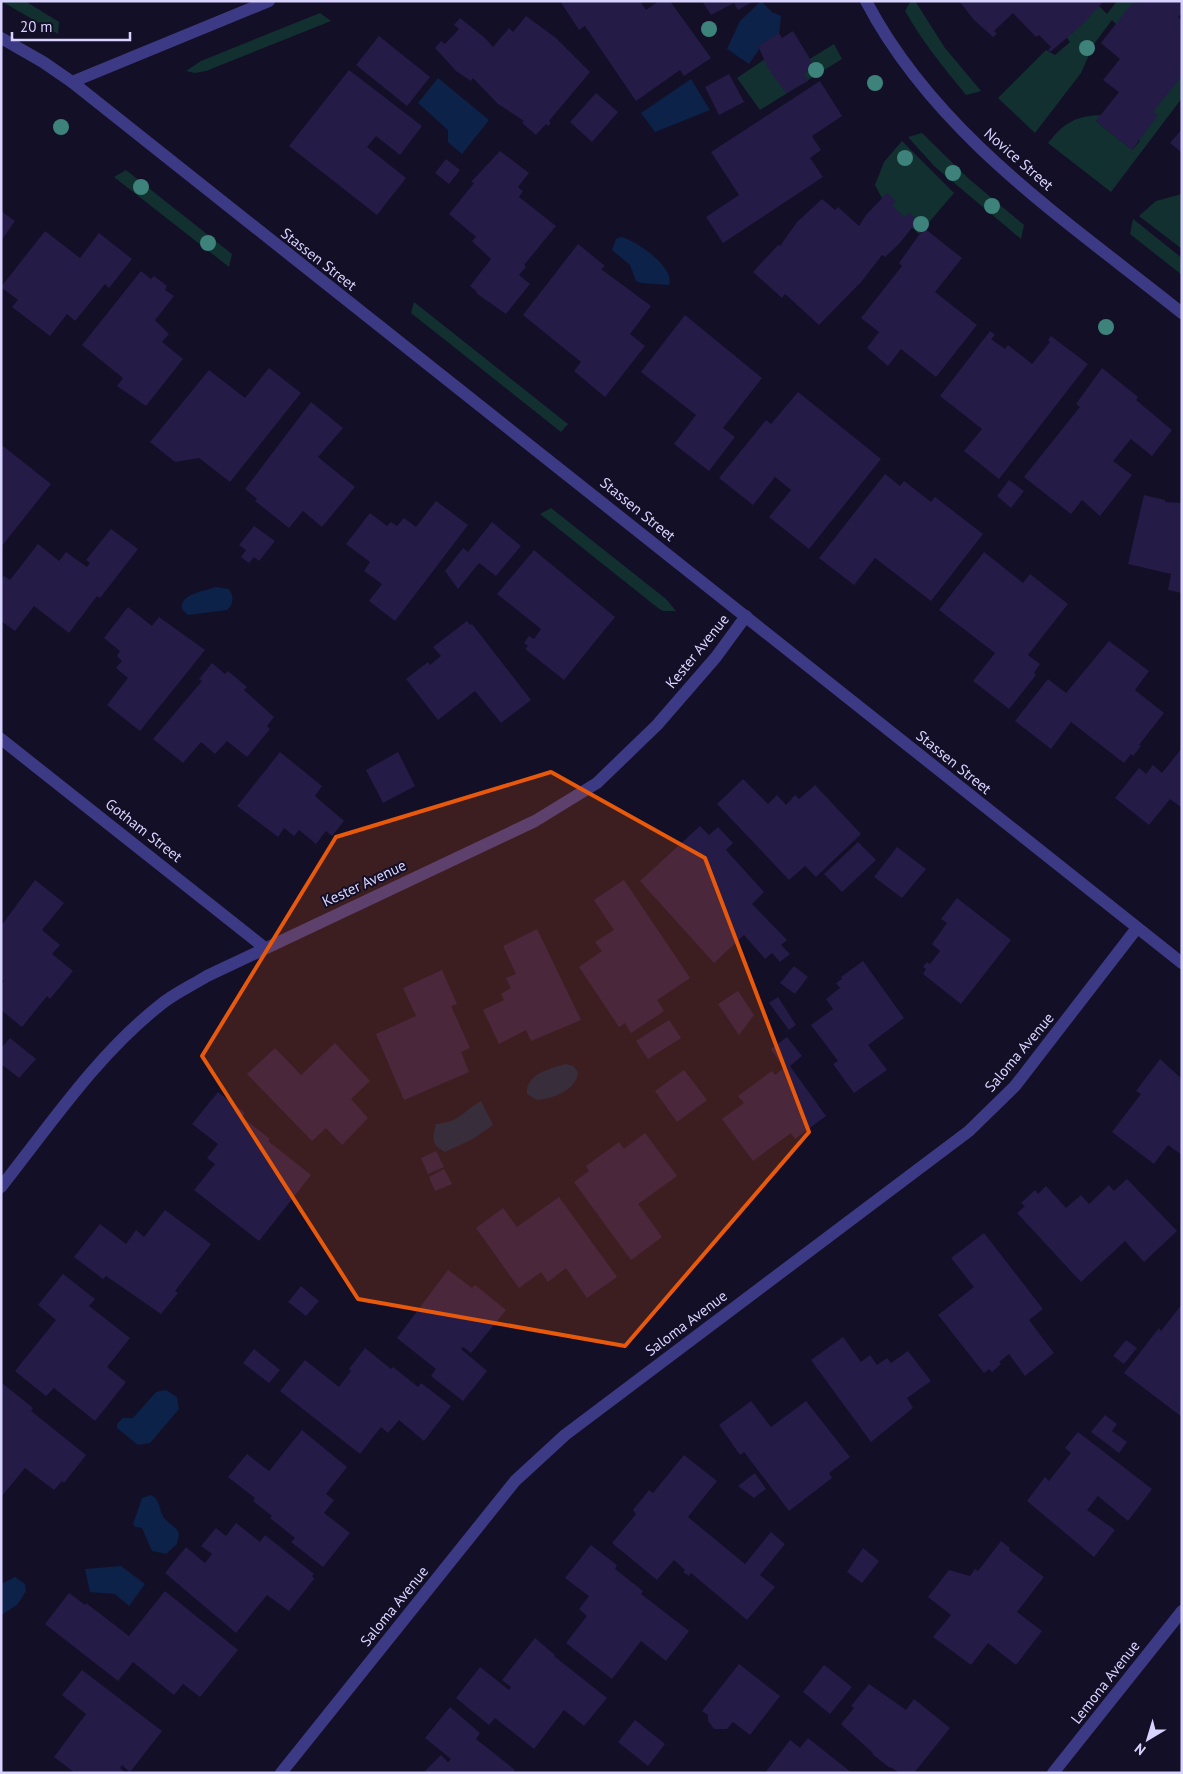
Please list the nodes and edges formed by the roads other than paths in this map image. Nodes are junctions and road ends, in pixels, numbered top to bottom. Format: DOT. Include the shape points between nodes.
graph roads {
  1 [pos="269,1"];
  2 [pos="866,1"];
  3 [pos="1,38"];
  4 [pos="72,82"];
  5 [pos="1182,313"];
  6 [pos="746,616"];
  7 [pos="1,739"];
  8 [pos="1138,928"];
  9 [pos="265,948"];
  10 [pos="1182,963"];
  11 [pos="1,1186"];
  12 [pos="1182,1611"];
  13 [pos="281,1773"];
  14 [pos="1053,1773"];
  1 -- 4 [label="street"];
  2 -- 5 [label="street, Novice Street" via="903,61 958,128 1001,168"];
  3 -- 4 [label="street, Stassen Street"];
  4 -- 6 [label="street, Stassen Street"];
  6 -- 8 [label="street, Stassen Street"];
  6 -- 9 [label="street, Kester Avenue" via="716,657 657,725 597,783 535,821"];
  7 -- 9 [label="street, Gotham Street"];
  8 -- 10 [label="street, Stassen Street"];
  8 -- 13 [label="street, Saloma Avenue" via="1015,1086 969,1131 564,1435 515,1481"];
  9 -- 11 [label="street, Kester Avenue" via="207,976 159,1006 118,1044"];
  12 -- 14 [label="street, Lemona Avenue"];
}
